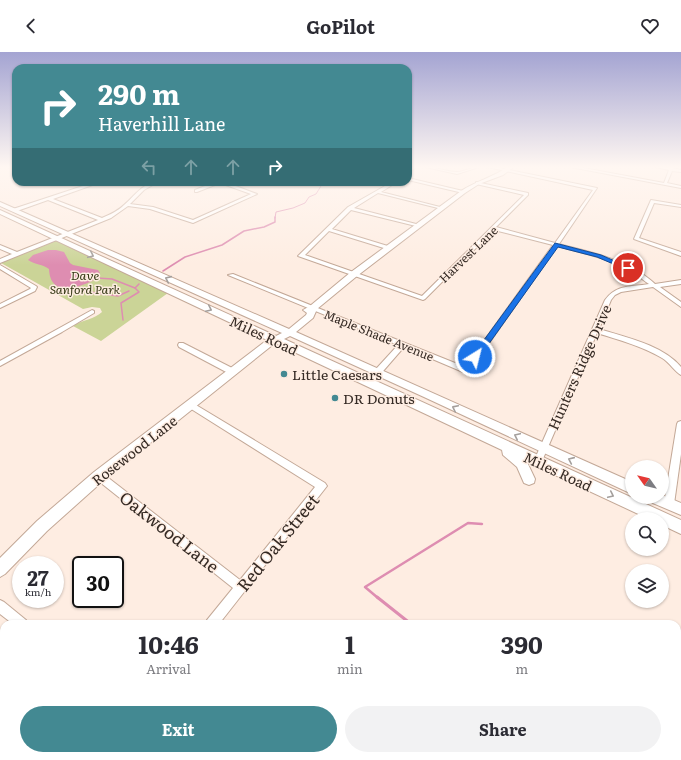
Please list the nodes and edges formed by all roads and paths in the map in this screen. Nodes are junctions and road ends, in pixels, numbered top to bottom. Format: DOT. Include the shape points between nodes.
graph roads {
  1 [pos="49,199"];
  2 [pos="133,199"];
  3 [pos="244,199"];
  4 [pos="365,199"];
  5 [pos="406,199"];
  6 [pos="454,199"];
  7 [pos="522,199"];
  8 [pos="589,199"];
  9 [pos="0,204"];
  10 [pos="128,205"];
  11 [pos="681,206"];
  12 [pos="350,208"];
  13 [pos="442,208"];
  14 [pos="15,210"];
  15 [pos="0,212"];
  16 [pos="102,220"];
  17 [pos="418,226"];
  18 [pos="494,228"];
  19 [pos="328,229"];
  20 [pos="66,234"];
  21 [pos="55,238"];
  22 [pos="557,244"];
  23 [pos="0,247"];
  24 [pos="389,248"];
  25 [pos="16,254"];
  26 [pos="681,254"];
  27 [pos="0,261"];
  28 [pos="0,267"];
  29 [pos="142,267"];
  30 [pos="130,273"];
  31 [pos="354,274"];
  32 [pos="231,275"];
  33 [pos="681,282"];
  34 [pos="654,285"];
  35 [pos="681,305"];
  36 [pos="0,306"];
  37 [pos="313,308"];
  38 [pos="92,312"];
  39 [pos="596,330"];
  40 [pos="281,334"];
  41 [pos="403,344"];
  42 [pos="180,345"];
  43 [pos="0,364"];
  44 [pos="233,372"];
  45 [pos="378,372"];
  46 [pos="681,372"];
  47 [pos="368,383"];
  48 [pos="191,405"];
  49 [pos="681,424"];
  50 [pos="486,438"];
  51 [pos="543,448"];
  52 [pos="538,461"];
  53 [pos="99,476"];
  54 [pos="529,479"];
  55 [pos="625,485"];
  56 [pos="675,507"];
  57 [pos="681,527"];
  58 [pos="0,569"];
  59 [pos="240,587"];
  60 [pos="0,606"];
  61 [pos="17,620"];
  62 [pos="214,620"];
  1 -- 14 [label="street"];
  1 -- 16 [label="street"];
  2 -- 10 [label="street"];
  3 -- 10 [label="street" via="193,222 151,208"];
  4 -- 12 [label="street"];
  5 -- 13 [label="street"];
  6 -- 13 [label="main road, Rosewood Lane"];
  7 -- 18 [label="street, Harvest Lane"];
  8 -- 22 [label="street, Maple Shade Avenue"];
  9 -- 14 [label="main road, Miles Road"];
  10 -- 16 [label="street"];
  11 -- 26 [label="street" via="653,200 636,239"];
  12 -- 17 [label="street"];
  12 -- 19 [label="street"];
  13 -- 17 [label="main road, Rosewood Lane"];
  14 -- 20 [label="main road, Miles Road"];
  15 -- 21 [label="main road, Miles Road"];
  16 -- 20 [label="street"];
  17 -- 24 [label="main road, Rosewood Lane"];
  18 -- 22 [label="street"];
  18 -- 31 [label="street, Harvest Lane" via="423,298"];
  19 -- 24 [label="street"];
  19 -- 31 [label="street" via="301,256"];
  20 -- 21 [label="street"];
  20 -- 29 [label="main road, Miles Road"];
  21 -- 25 [label="street"];
  21 -- 30 [label="main road, Miles Road, one-way"];
  22 -- 34 [label="street" via="620,264"];
  22 -- 41 [label="street, Maple Shade Avenue" via="466,370"];
  23 -- 25 [label="street"];
  24 -- 31 [label="main road, Rosewood Lane"];
  25 -- 27 [label="street"];
  28 -- 36 [label="street" via="34,287 33,290"];
  29 -- 30 [label="main road"];
  40 -- 29 [label="main road, Miles Road, one-way"];
  30 -- 40 [label="main road, Miles Road, one-way"];
  31 -- 37 [label="main road, Rosewood Lane"];
  32 -- 37 [label="street, Maple Shade Avenue"];
  33 -- 34 [label="street, Hunters Ridge Drive"];
  34 -- 35 [label="street"];
  34 -- 39 [label="street, Hunters Ridge Drive" via="619,290 613,294"];
  37 -- 40 [label="main road, Rosewood Lane" via="310,316"];
  37 -- 41 [label="street, Maple Shade Avenue"];
  38 -- 43 [label="street"];
  39 -- 46 [label="street" via="661,354"];
  39 -- 51 [label="street, Hunters Ridge Drive"];
  40 -- 44 [label="main road, Rosewood Lane"];
  40 -- 45 [label="main road, Miles Road"];
  40 -- 47 [label="main road, Miles Road"];
  41 -- 45 [label="street"];
  42 -- 44 [label="street"];
  44 -- 48 [label="main road, Rosewood Lane"];
  45 -- 47 [label="street"];
  51 -- 45 [label="main road, Miles Road, one-way"];
  47 -- 50 [label="main road, Miles Road"];
  48 -- 53 [label="main road, Rosewood Lane"];
  48 -- 59 [label="street, Red Oak Street" via="322,486"];
  49 -- 56 [label="street"];
  50 -- 52 [label="main road, Miles Road"];
  50 -- 54 [label="main road" via="514,456 522,464"];
  51 -- 52 [label="street, Hunters Ridge Drive"];
  55 -- 51 [label="main road, Miles Road, one-way"];
  52 -- 57 [label="main road, Miles Road, one-way"];
  53 -- 58 [label="main road, Rosewood Lane" via="42,526"];
  53 -- 59 [label="street, Oakwood Lane"];
  59 -- 62 [label="street, Red Oak Street"];
  60 -- 61 [label="street"];
}
